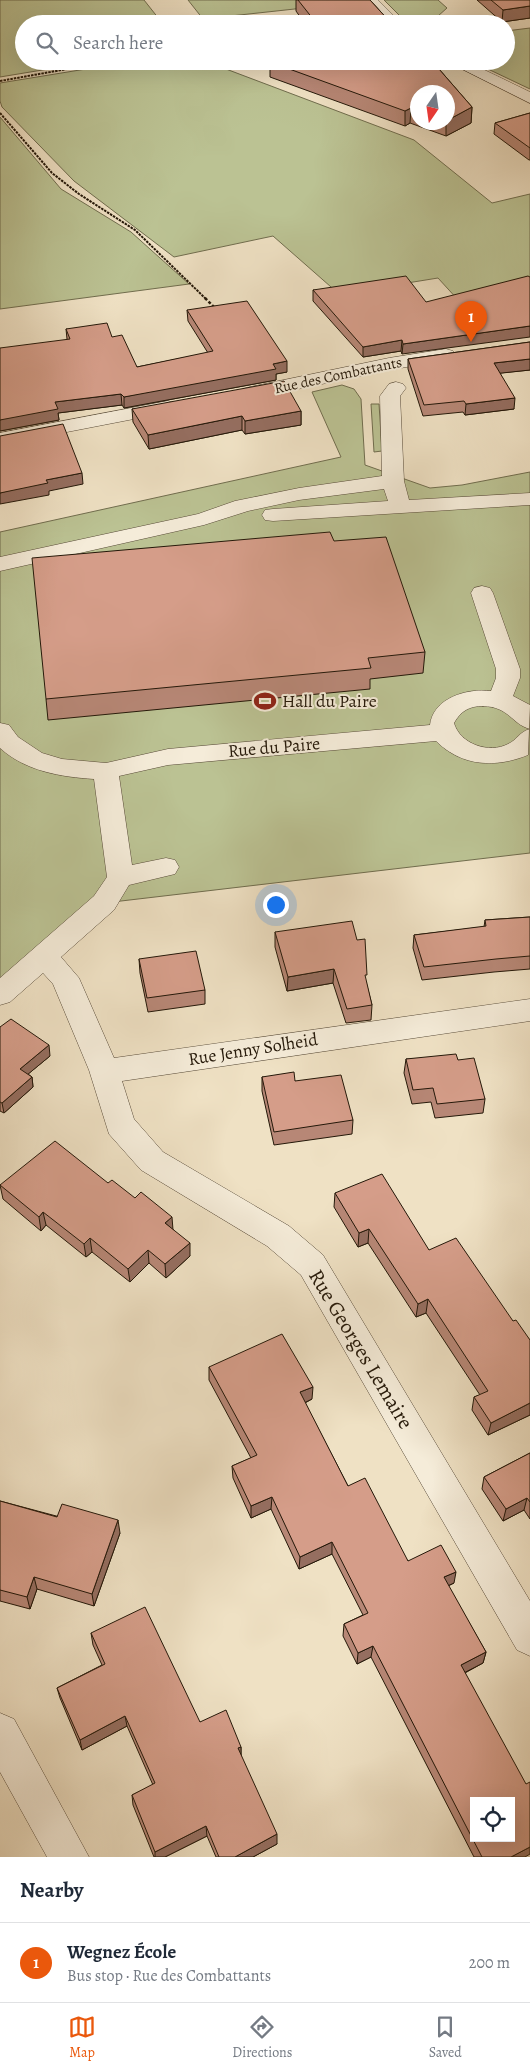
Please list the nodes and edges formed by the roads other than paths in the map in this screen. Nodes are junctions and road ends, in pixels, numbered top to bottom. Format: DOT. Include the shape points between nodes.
graph roads {
  1 [pos="370,0"];
  2 [pos="386,15"];
  3 [pos="471,70"];
  4 [pos="530,98"];
  5 [pos="467,352"];
  6 [pos="389,364"];
  7 [pos="228,397"];
  8 [pos="189,404"];
  9 [pos="0,439"];
  10 [pos="397,493"];
  11 [pos="530,499"];
  12 [pos="0,564"];
  13 [pos="482,593"];
  14 [pos="499,700"];
  15 [pos="530,721"];
  16 [pos="0,731"];
  17 [pos="443,732"];
  18 [pos="530,737"];
  19 [pos="106,771"];
  20 [pos="166,868"];
  21 [pos="120,876"];
  22 [pos="44,956"];
  23 [pos="0,994"];
  24 [pos="530,1010"];
  25 [pos="104,1070"];
  26 [pos="530,1638"];
  27 [pos="0,1733"];
  28 [pos="69,1857"];
  1 -- 2 [label="street"];
  3 -- 4 [label="street"];
  5 -- 6 [label="street, Rue des Combattants"];
  6 -- 7 [label="street, Rue des Combattants"];
  6 -- 10 [label="street" via="396,388 405,396 411,480"];
  8 -- 9 [label="street"];
  10 -- 11 [label="street"];
  10 -- 12 [label="street" via="204,519"];
  13 -- 14 [label="street" via="508,669 508,678"];
  14 -- 15 [label="street" via="520,709"];
  14 -- 17 [label="street" via="480,698 461,702 445,714"];
  16 -- 19 [label="street, Rue du Paire" via="17,750 40,761 71,770"];
  17 -- 18 [label="street" via="460,749 490,757 518,750"];
  17 -- 19 [label="street, Rue du Paire" via="168,757"];
  19 -- 21 [label="street"];
  20 -- 21 [label="street"];
  21 -- 22 [label="street" via="104,903"];
  22 -- 23 [label="street"];
  22 -- 25 [label="street" via="65,978"];
  24 -- 25 [label="street, Rue Jenny Solheid"];
  25 -- 26 [label="street, Rue Georges Lemaire" via="120,1125 152,1160 278,1236 312,1265"];
  27 -- 28 [label="street"];
}
